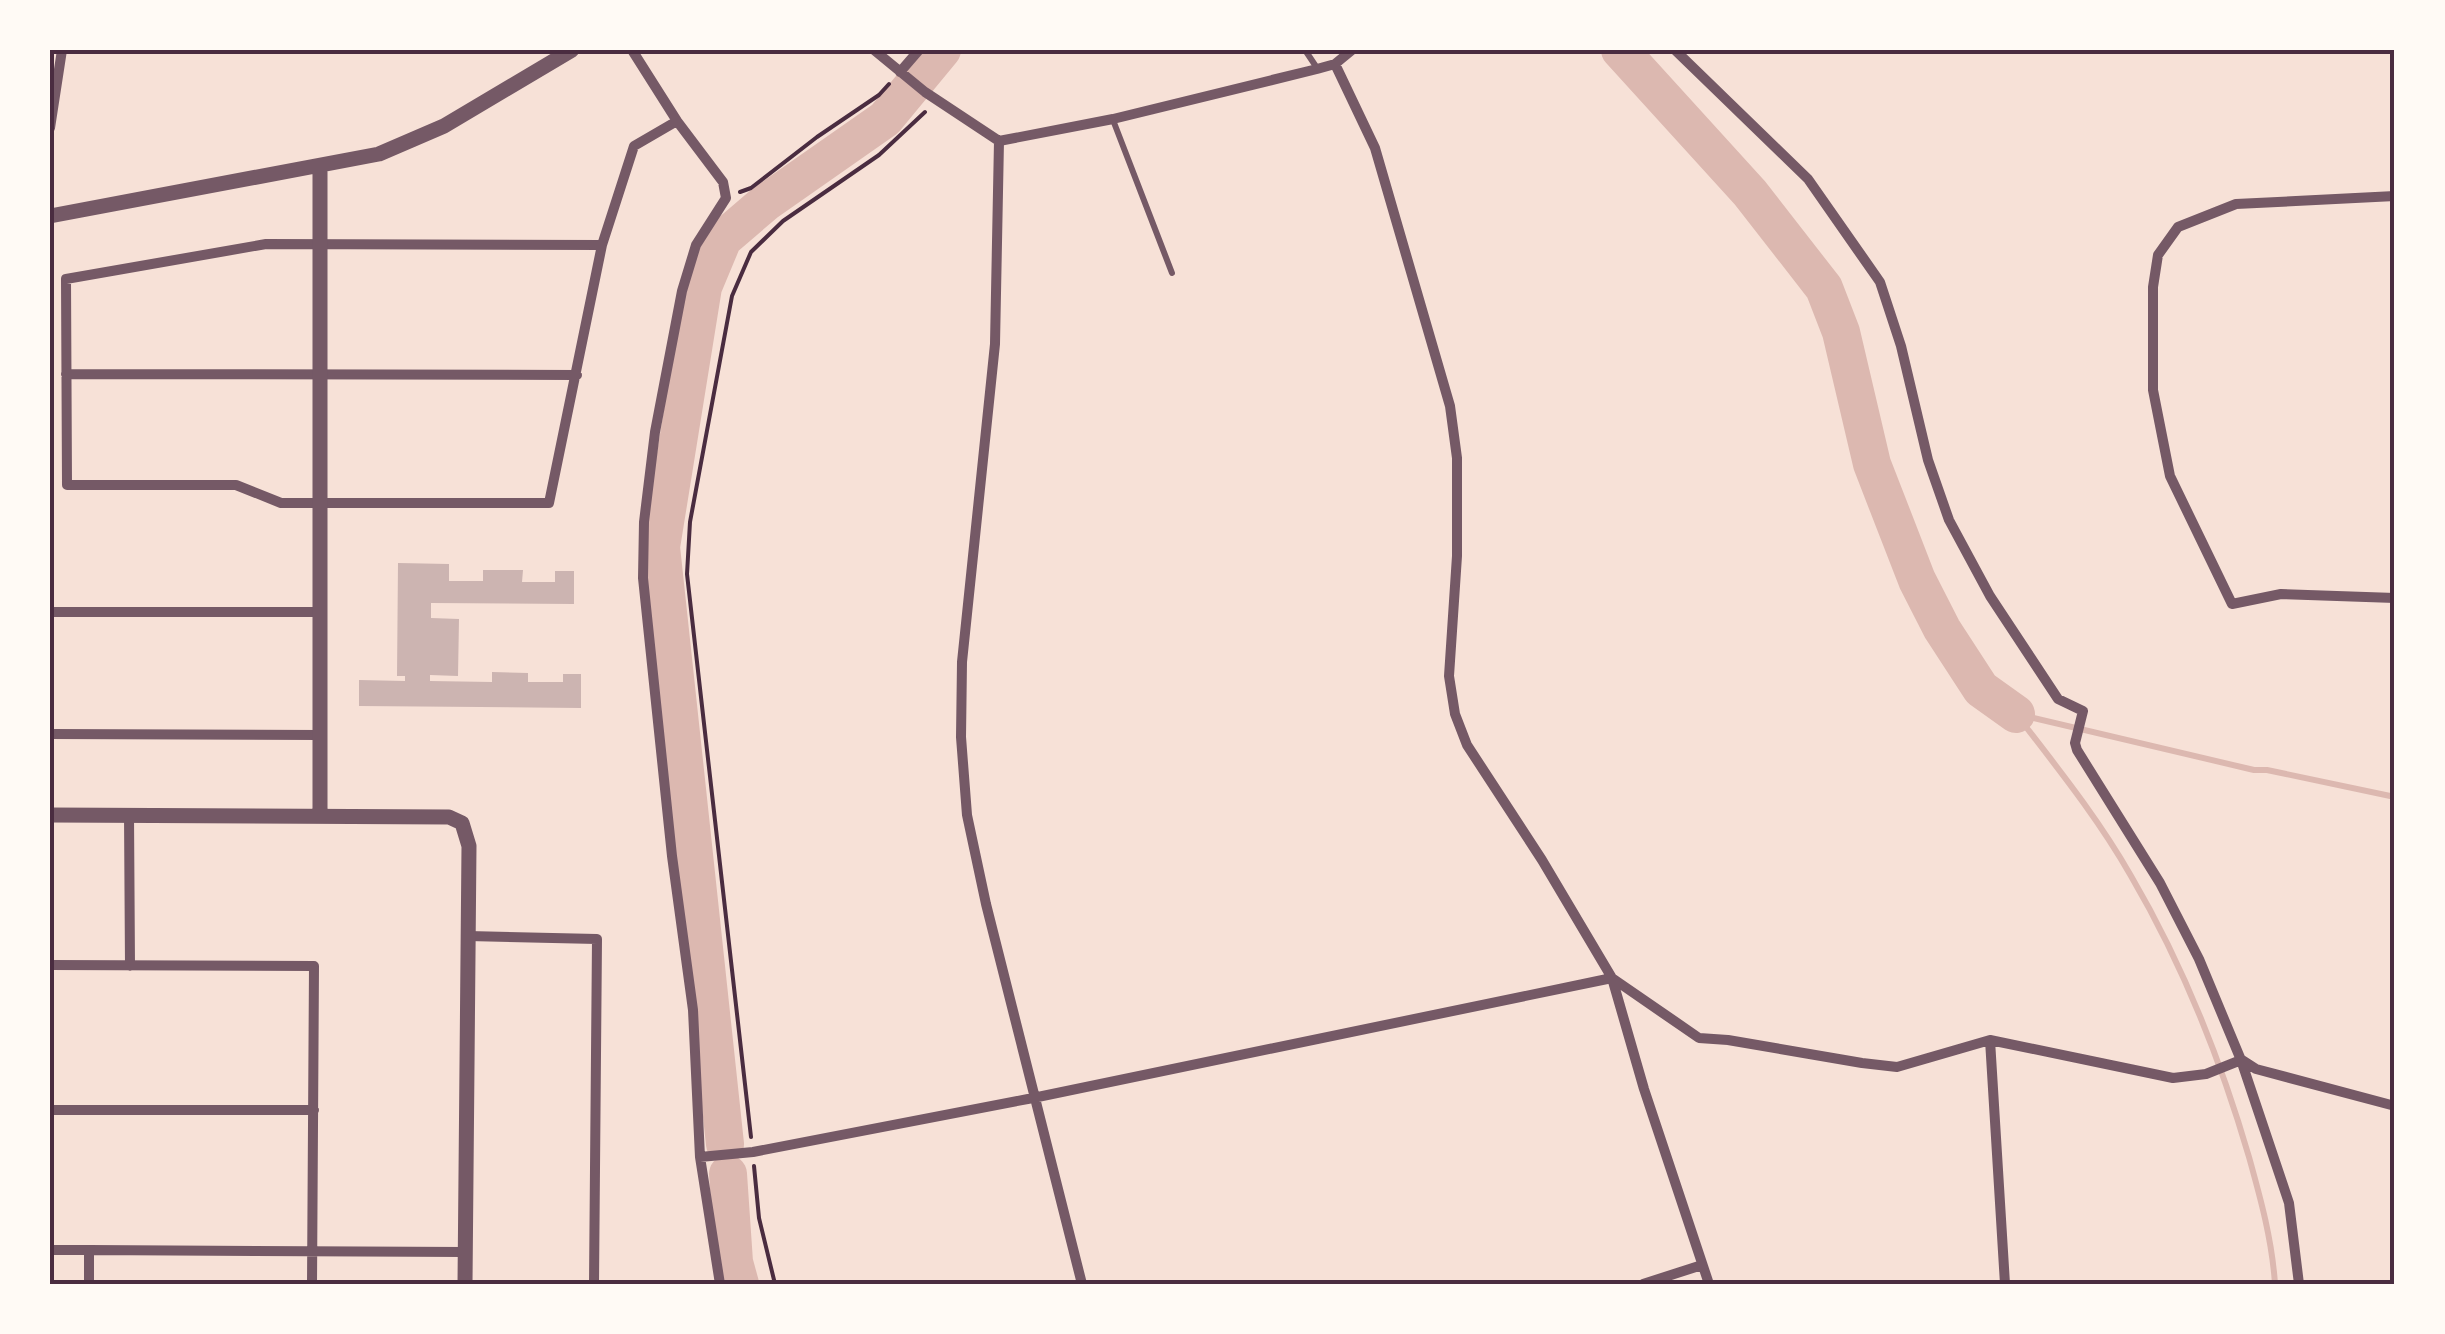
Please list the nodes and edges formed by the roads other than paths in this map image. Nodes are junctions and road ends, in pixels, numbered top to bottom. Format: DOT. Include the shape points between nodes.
graph roads {
  1 [pos="62,50"];
  2 [pos="572,50"];
  3 [pos="632,50"];
  4 [pos="874,50"];
  5 [pos="919,50"];
  6 [pos="1305,50"];
  7 [pos="1352,50"];
  8 [pos="1675,50"];
  9 [pos="1335,64"];
  10 [pos="1318,69"];
  11 [pos="905,75"];
  12 [pos="1113,119"];
  13 [pos="677,121"];
  14 [pos="50,128"];
  15 [pos="999,142"];
  16 [pos="320,167"];
  17 [pos="2395,196"];
  18 [pos="50,216"];
  19 [pos="602,245"];
  20 [pos="320,246"];
  21 [pos="1172,272"];
  22 [pos="66,374"];
  23 [pos="576,375"];
  24 [pos="320,377"];
  25 [pos="320,504"];
  26 [pos="2395,598"];
  27 [pos="50,612"];
  28 [pos="320,612"];
  29 [pos="50,734"];
  30 [pos="320,735"];
  31 [pos="50,814"];
  32 [pos="320,814"];
  33 [pos="130,815"];
  34 [pos="468,936"];
  35 [pos="50,965"];
  36 [pos="130,966"];
  37 [pos="1612,978"];
  38 [pos="1990,1040"];
  39 [pos="2241,1060"];
  40 [pos="1034,1098"];
  41 [pos="2395,1106"];
  42 [pos="50,1110"];
  43 [pos="314,1110"];
  44 [pos="700,1157"];
  45 [pos="50,1250"];
  46 [pos="89,1250"];
  47 [pos="312,1250"];
  48 [pos="464,1252"];
  49 [pos="1702,1266"];
  50 [pos="89,1284"];
  51 [pos="312,1284"];
  52 [pos="465,1284"];
  53 [pos="594,1284"];
  54 [pos="720,1284"];
  55 [pos="1082,1284"];
  56 [pos="1642,1284"];
  57 [pos="1708,1284"];
  58 [pos="2005,1284"];
  59 [pos="2298,1284"];
  1 -- 14 [label="street"];
  2 -- 16 [label="street" via="444,126 379,154"];
  3 -- 13 [label="street"];
  4 -- 11 [label="street"];
  5 -- 11 [label="street"];
  6 -- 10 [label="lane"];
  7 -- 9 [label="street"];
  8 -- 39 [label="street" via="1808,179 1880,282 1949,520 2058,699 2082,711 2074,743 2160,884"];
  9 -- 10 [label="street"];
  9 -- 37 [label="street" via="1375,148 1450,406 1457,458 1449,676 1454,714"];
  10 -- 12 [label="street"];
  11 -- 15 [label="street"];
  12 -- 15 [label="street"];
  12 -- 21 [label="lane"];
  13 -- 19 [label="street" via="634,146"];
  13 -- 44 [label="street" via="723,182 726,198 696,245 682,292 655,432 642,578 693,1010"];
  15 -- 40 [label="street" via="995,344 962,662 961,737 967,815"];
  16 -- 18 [label="street"];
  16 -- 20 [label="street"];
  17 -- 26 [label="street" via="2236,204 2178,228 2158,255 2153,287 2153,390 2170,476 2232,604 2281,594"];
  19 -- 20 [label="street"];
  19 -- 23 [label="street"];
  20 -- 22 [label="street" via="266,244 66,280"];
  20 -- 24 [label="street"];
  22 -- 24 [label="street"];
  22 -- 25 [label="street" via="67,485 236,485 281,504"];
  23 -- 24 [label="street"];
  23 -- 25 [label="street" via="549,504"];
  24 -- 25 [label="street"];
  25 -- 28 [label="street"];
  27 -- 28 [label="street"];
  28 -- 30 [label="street"];
  29 -- 30 [label="street"];
  30 -- 32 [label="street"];
  31 -- 33 [label="street"];
  32 -- 33 [label="street"];
  32 -- 34 [label="street" via="449,817 462,823"];
  33 -- 36 [label="street"];
  34 -- 48 [label="street"];
  34 -- 53 [label="street" via="597,939"];
  35 -- 36 [label="street"];
  36 -- 43 [label="street" via="314,966"];
  37 -- 38 [label="street" via="1699,1038 1897,1067"];
  37 -- 40 [label="street"];
  37 -- 49 [label="street"];
  38 -- 39 [label="street" via="2173,1078"];
  38 -- 58 [label="street"];
  39 -- 41 [label="street"];
  39 -- 59 [label="street" via="2289,1203"];
  40 -- 44 [label="street"];
  40 -- 55 [label="street"];
  42 -- 43 [label="street"];
  43 -- 47 [label="street"];
  44 -- 54 [label="street"];
  45 -- 46 [label="street"];
  46 -- 47 [label="street"];
  46 -- 50 [label="street"];
  47 -- 48 [label="street"];
  47 -- 51 [label="street"];
  48 -- 52 [label="street"];
  49 -- 56 [label="street"];
  49 -- 57 [label="street"];
}
